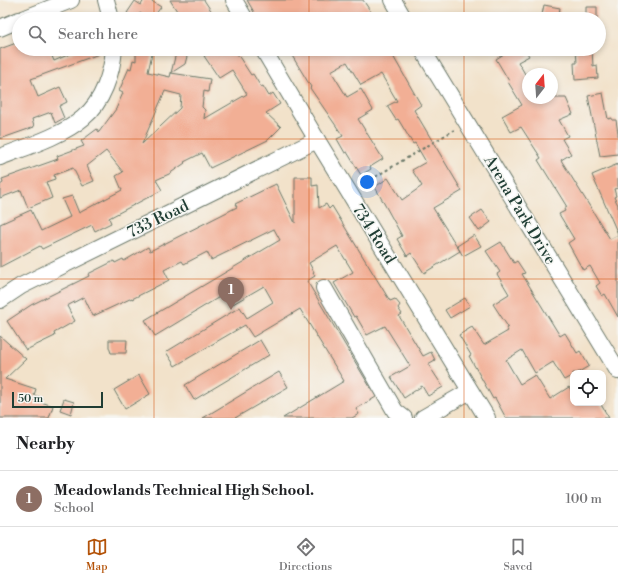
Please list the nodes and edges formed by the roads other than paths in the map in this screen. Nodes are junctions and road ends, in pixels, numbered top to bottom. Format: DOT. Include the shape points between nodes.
graph roads {
  1 [pos="106,0"];
  2 [pos="234,0"];
  3 [pos="393,0"];
  4 [pos="63,1"];
  5 [pos="38,12"];
  6 [pos="109,12"];
  7 [pos="241,12"];
  8 [pos="400,12"];
  9 [pos="12,23"];
  10 [pos="0,28"];
  11 [pos="113,56"];
  12 [pos="267,56"];
  13 [pos="426,56"];
  14 [pos="317,140"];
  15 [pos="0,157"];
  16 [pos="324,288"];
  17 [pos="0,300"];
  18 [pos="618,371"];
  19 [pos="470,391"];
  20 [pos="394,416"];
  21 [pos="423,418"];
  22 [pos="487,418"];
  1 -- 6 [label="street"];
  2 -- 7 [label="street"];
  3 -- 8 [label="street"];
  4 -- 5 [label="street"];
  9 -- 10 [label="street"];
  11 -- 15 [label="street" via="105,87 84,118 64,131"];
  12 -- 14 [label="street, 734 Road"];
  13 -- 18 [label="street, Arena Park Drive"];
  14 -- 17 [label="street, 733 Road" via="28,283"];
  14 -- 19 [label="street, 734 Road"];
  16 -- 20 [label="street"];
  19 -- 21 [label="street"];
  19 -- 22 [label="street, 734 Road"];
}
